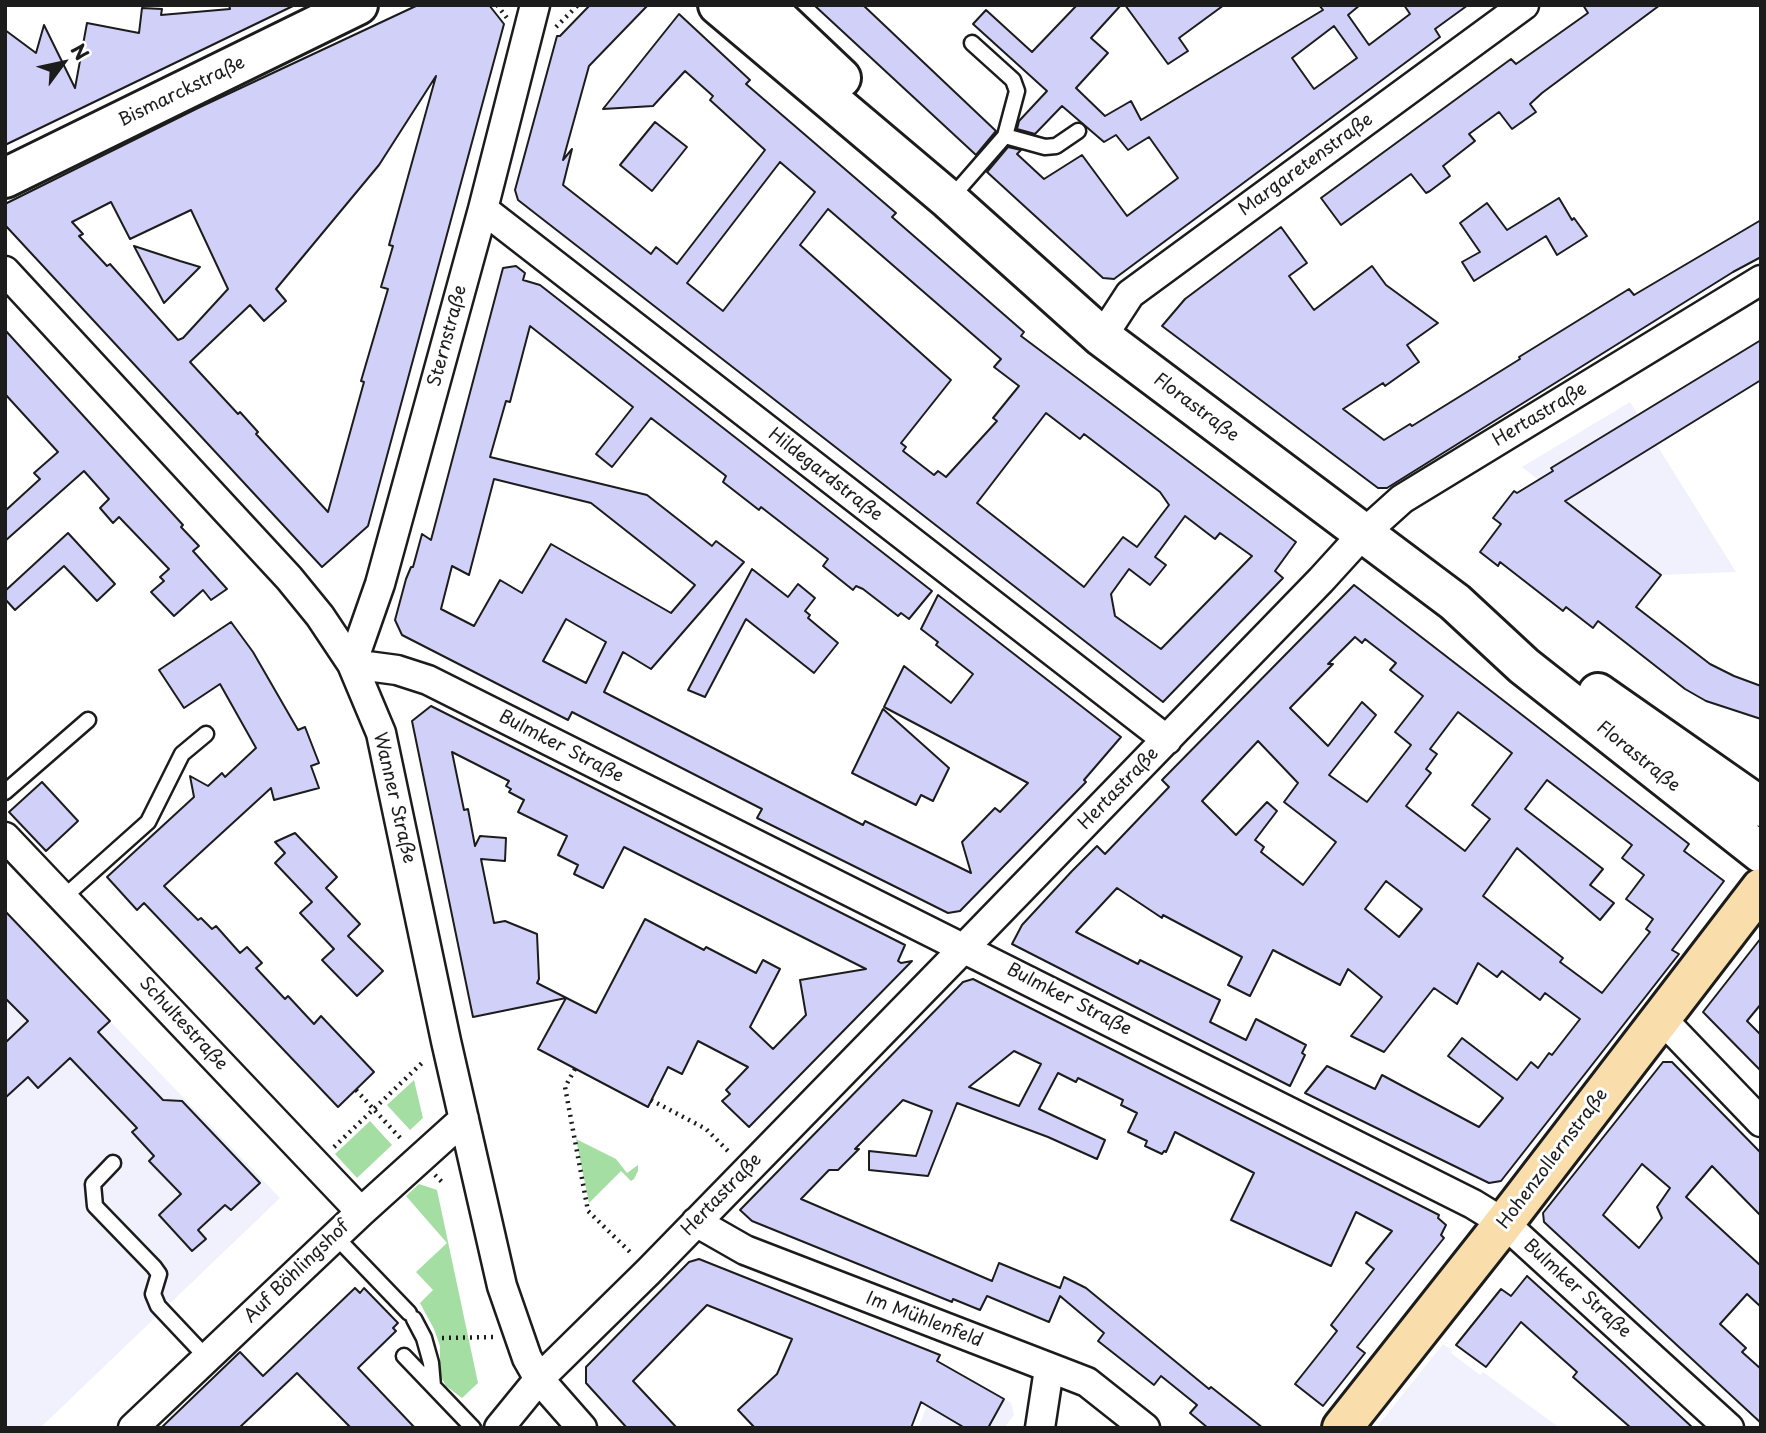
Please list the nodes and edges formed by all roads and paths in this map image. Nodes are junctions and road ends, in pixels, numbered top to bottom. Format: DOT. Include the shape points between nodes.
graph roads {
  1 [pos="358,5"];
  2 [pos="535,5"];
  3 [pos="718,5"];
  4 [pos="764,5"];
  5 [pos="1524,5"];
  6 [pos="972,43"];
  7 [pos="1078,131"];
  8 [pos="1005,136"];
  9 [pos="5,178"];
  10 [pos="949,200"];
  11 [pos="483,209"];
  12 [pos="5,271"];
  13 [pos="1761,280"];
  14 [pos="1102,337"];
  15 [pos="1362,535"];
  16 [pos="1455,602"];
  17 [pos="352,664"];
  18 [pos="88,720"];
  19 [pos="206,734"];
  20 [pos="1167,740"];
  21 [pos="5,792"];
  22 [pos="1761,807"];
  23 [pos="5,837"];
  24 [pos="1761,853"];
  25 [pos="1761,888"];
  26 [pos="64,897"];
  27 [pos="964,948"];
  28 [pos="1660,1017"];
  29 [pos="446,1041"];
  30 [pos="575,1069"];
  31 [pos="356,1090"];
  32 [pos="651,1100"];
  33 [pos="374,1110"];
  34 [pos="464,1119"];
  35 [pos="1761,1122"];
  36 [pos="419,1158"];
  37 [pos="113,1163"];
  38 [pos="315,1164"];
  39 [pos="747,1170"];
  40 [pos="443,1183"];
  41 [pos="360,1212"];
  42 [pos="696,1222"];
  43 [pos="1504,1223"];
  44 [pos="335,1236"];
  45 [pos="629,1251"];
  46 [pos="517,1335"];
  47 [pos="424,1338"];
  48 [pos="404,1356"];
  49 [pos="207,1358"];
  50 [pos="1049,1369"];
  51 [pos="539,1379"];
  52 [pos="433,1386"];
  53 [pos="133,1428"];
  54 [pos="472,1428"];
  55 [pos="499,1428"];
  56 [pos="582,1428"];
  57 [pos="1040,1428"];
  58 [pos="1145,1428"];
  59 [pos="1342,1428"];
  60 [pos="1730,1428"];
  1 -- 9 [label="main road, Bismarckstraße"];
  2 -- 11 [label="street, Sternstraße"];
  3 -- 10 [label="main road, Florastraße"];
  4 -- 10 [label="main road, Florastraße" via="864,101"];
  5 -- 14 [label="street, Margaretenstraße" via="1130,293"];
  6 -- 8 [label="lane" via="1013,80 1017,91"];
  7 -- 8 [label="lane" via="1056,146 1045,147"];
  8 -- 10 [label="lane"];
  10 -- 14 [label="main road, Florastraße"];
  11 -- 17 [label="street, Sternstraße" via="380,584"];
  11 -- 20 [label="street, Hildegardstraße"];
  12 -- 17 [label="street, Wanner Straße" via="289,578"];
  13 -- 15 [label="street, Hertastraße" via="1402,499"];
  14 -- 15 [label="main road, Florastraße"];
  15 -- 16 [label="main road, Florastraße"];
  15 -- 20 [label="street, Hertastraße"];
  16 -- 22 [label="main road, Florastraße" via="1511,631"];
  16 -- 24 [label="main road, Florastraße" via="1524,666"];
  17 -- 27 [label="street, Bulmker Straße" via="428,680"];
  17 -- 29 [label="street, Wanner Straße" via="381,733"];
  18 -- 21 [label="lane"];
  19 -- 26 [label="lane" via="182,754 148,822"];
  20 -- 27 [label="street, Hertastraße"];
  23 -- 26 [label="street, Schultestraße"];
  25 -- 28 [label="main road, Hohenzollernstraße"];
  26 -- 38 [label="street, Schultestraße"];
  27 -- 39 [label="street, Hertastraße"];
  27 -- 43 [label="street, Bulmker Straße"];
  28 -- 35 [label="street"];
  28 -- 43 [label="main road, Hohenzollernstraße"];
  29 -- 33 [label="path"];
  29 -- 34 [label="street, Wanner Straße"];
  30 -- 45 [label="path" via="565,1087 588,1211"];
  31 -- 33 [label="path"];
  32 -- 39 [label="path" via="706,1129"];
  33 -- 36 [label="path"];
  33 -- 38 [label="path"];
  34 -- 36 [label="street, Auf Böhlingshof"];
  34 -- 46 [label="street, Wanner Straße"];
  36 -- 40 [label="path"];
  36 -- 41 [label="street, Auf Böhlingshof"];
  37 -- 49 [label="lane" via="93,1184 95,1206 154,1267 159,1274 153,1294 158,1306"];
  38 -- 41 [label="street, Schultestraße"];
  39 -- 42 [label="street, Hertastraße"];
  41 -- 44 [label="street, Auf Böhlingshof"];
  42 -- 50 [label="street, Im Mühlenfeld" via="745,1250"];
  42 -- 51 [label="street, Hertastraße"];
  43 -- 59 [label="main road, Hohenzollernstraße"];
  43 -- 60 [label="street, Bulmker Straße"];
  44 -- 47 [label="lane" via="412,1316"];
  44 -- 49 [label="street, Auf Böhlingshof"];
  46 -- 47 [label="path"];
  46 -- 51 [label="street, Wanner Straße"];
  47 -- 52 [label="lane"];
  48 -- 52 [label="lane"];
  49 -- 53 [label="street, Auf Böhlingshof"];
  50 -- 57 [label="street"];
  50 -- 58 [label="street, Im Mühlenfeld" via="1087,1382"];
  51 -- 55 [label="street, Hertastraße"];
  51 -- 56 [label="street, Wanner Straße"];
  52 -- 54 [label="lane"];
}
